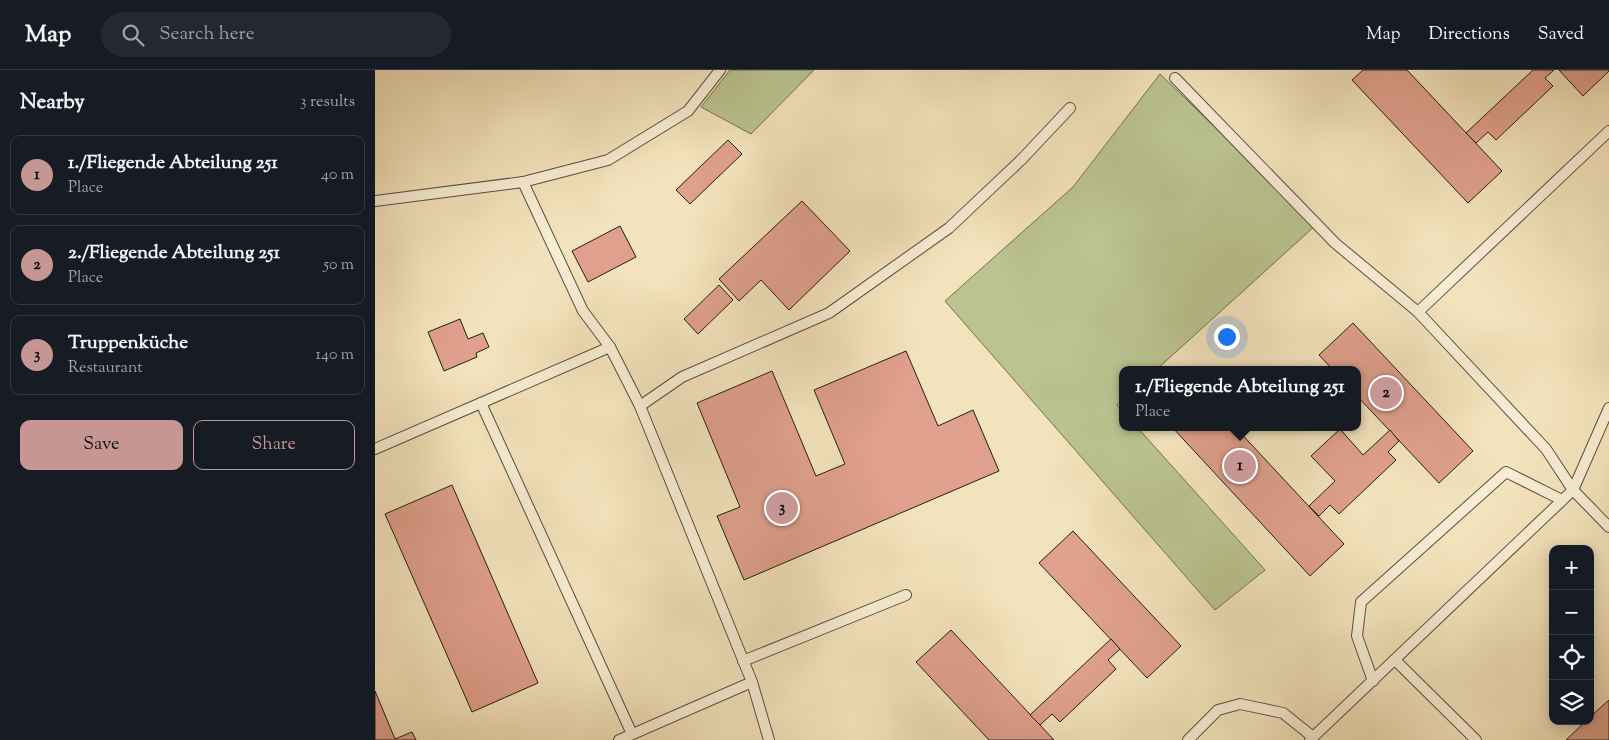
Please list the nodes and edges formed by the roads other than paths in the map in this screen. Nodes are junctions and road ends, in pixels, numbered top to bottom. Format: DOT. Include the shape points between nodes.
graph roads {
  1 [pos="720,70"];
  2 [pos="1175,78"];
  3 [pos="1070,108"];
  4 [pos="1609,131"];
  5 [pos="523,182"];
  6 [pos="375,201"];
  7 [pos="1419,312"];
  8 [pos="610,347"];
  9 [pos="481,403"];
  10 [pos="640,406"];
  11 [pos="1609,408"];
  12 [pos="375,449"];
  13 [pos="1573,490"];
  14 [pos="1562,500"];
  15 [pos="1609,527"];
  16 [pos="906,595"];
  17 [pos="1395,660"];
  18 [pos="743,661"];
  19 [pos="1373,681"];
  20 [pos="752,682"];
  21 [pos="632,734"];
  22 [pos="1312,739"];
  23 [pos="619,740"];
  24 [pos="769,740"];
  25 [pos="1188,740"];
  26 [pos="1476,740"];
  1 -- 5 [label="lane" via="688,111 608,160"];
  2 -- 7 [label="lane" via="1335,243"];
  3 -- 10 [label="lane" via="949,228 829,313 682,376"];
  4 -- 7 [label="lane"];
  5 -- 6 [label="lane"];
  5 -- 8 [label="lane" via="583,311"];
  7 -- 13 [label="lane" via="1546,449"];
  8 -- 9 [label="lane"];
  8 -- 10 [label="lane"];
  9 -- 12 [label="lane"];
  9 -- 21 [label="lane"];
  10 -- 18 [label="lane"];
  11 -- 13 [label="lane"];
  13 -- 14 [label="lane"];
  13 -- 15 [label="lane"];
  14 -- 17 [label="lane"];
  14 -- 19 [label="lane" via="1506,472 1361,602 1357,636"];
  16 -- 18 [label="lane"];
  17 -- 19 [label="lane"];
  17 -- 26 [label="lane"];
  18 -- 20 [label="lane"];
  19 -- 22 [label="lane"];
  20 -- 21 [label="lane"];
  20 -- 24 [label="lane"];
  21 -- 23 [label="lane"];
  22 -- 25 [label="lane" via="1283,713 1240,704 1218,710"];
}
